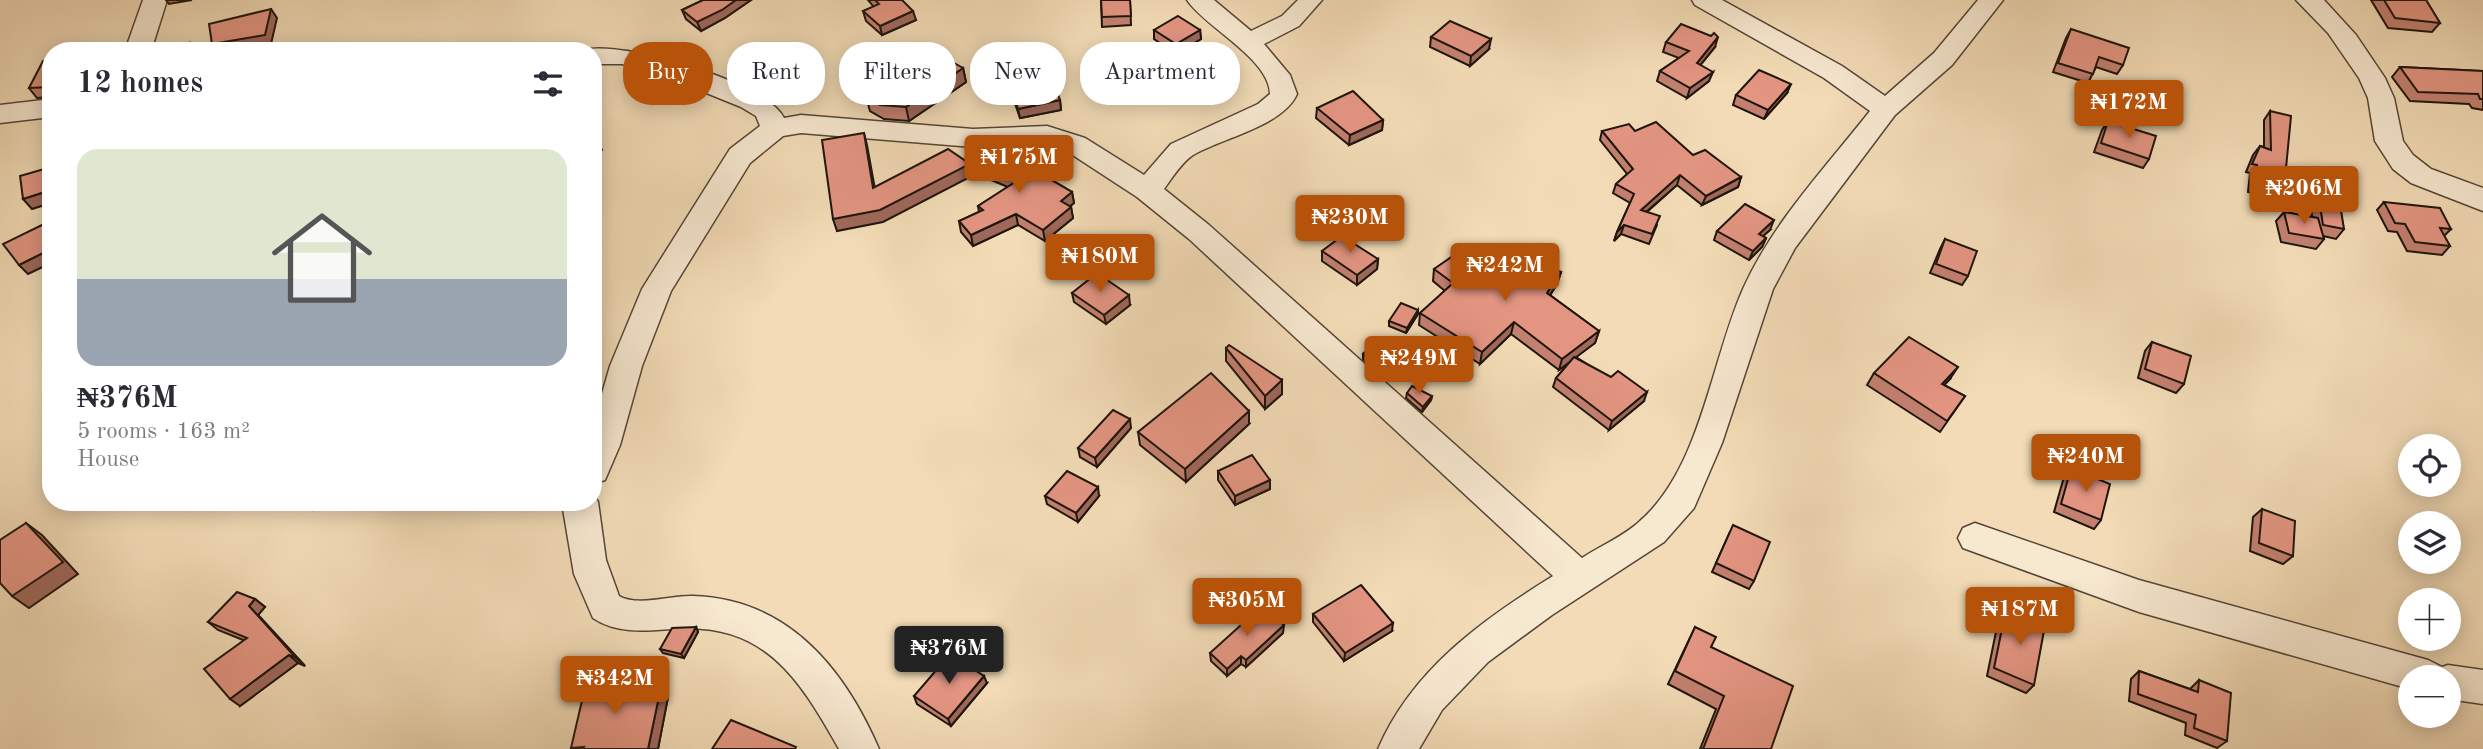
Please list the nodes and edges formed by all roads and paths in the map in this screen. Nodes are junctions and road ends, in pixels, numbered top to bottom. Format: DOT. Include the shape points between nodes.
graph roads {
  1 [pos="155,0"];
  2 [pos="1199,0"];
  3 [pos="1310,0"];
  4 [pos="1703,0"];
  5 [pos="1990,0"];
  6 [pos="2308,0"];
  7 [pos="144,42"];
  8 [pos="1247,42"];
  9 [pos="602,56"];
  10 [pos="42,109"];
  11 [pos="1886,109"];
  12 [pos="0,114"];
  13 [pos="775,128"];
  14 [pos="1147,190"];
  15 [pos="2483,201"];
  16 [pos="602,450"];
  17 [pos="583,511"];
  18 [pos="1975,538"];
  19 [pos="1579,578"];
  20 [pos="2398,669"];
  21 [pos="2461,684"];
  22 [pos="2483,687"];
  23 [pos="860,749"];
  24 [pos="1397,749"];
  1 -- 7 [label="street"];
  2 -- 8 [label="street"];
  3 -- 8 [label="street" via="1283,26"];
  4 -- 11 [label="street" via="1833,72"];
  5 -- 11 [label="street" via="1943,59"];
  6 -- 15 [label="street" via="2326,12 2377,88 2387,141 2403,162 2416,175"];
  8 -- 14 [label="street" via="1283,85 1280,102 1181,150"];
  9 -- 13 [label="street" via="622,56 669,68 750,101 767,111"];
  10 -- 12 [label="street"];
  11 -- 19 [label="street" via="1770,265 1682,498 1652,532"];
  13 -- 14 [label="street" via="801,124 973,138 1047,135 1075,144"];
  13 -- 16 [label="street" via="740,156 657,289 626,366"];
  14 -- 19 [label="street"];
  17 -- 23 [label="street" via="595,582 607,607 620,614 695,612 747,625 781,641 809,664"];
  18 -- 20 [label="street" via="2139,596"];
  19 -- 24 [label="street" via="1475,650 1429,698"];
  21 -- 22 [label="street"];
}
